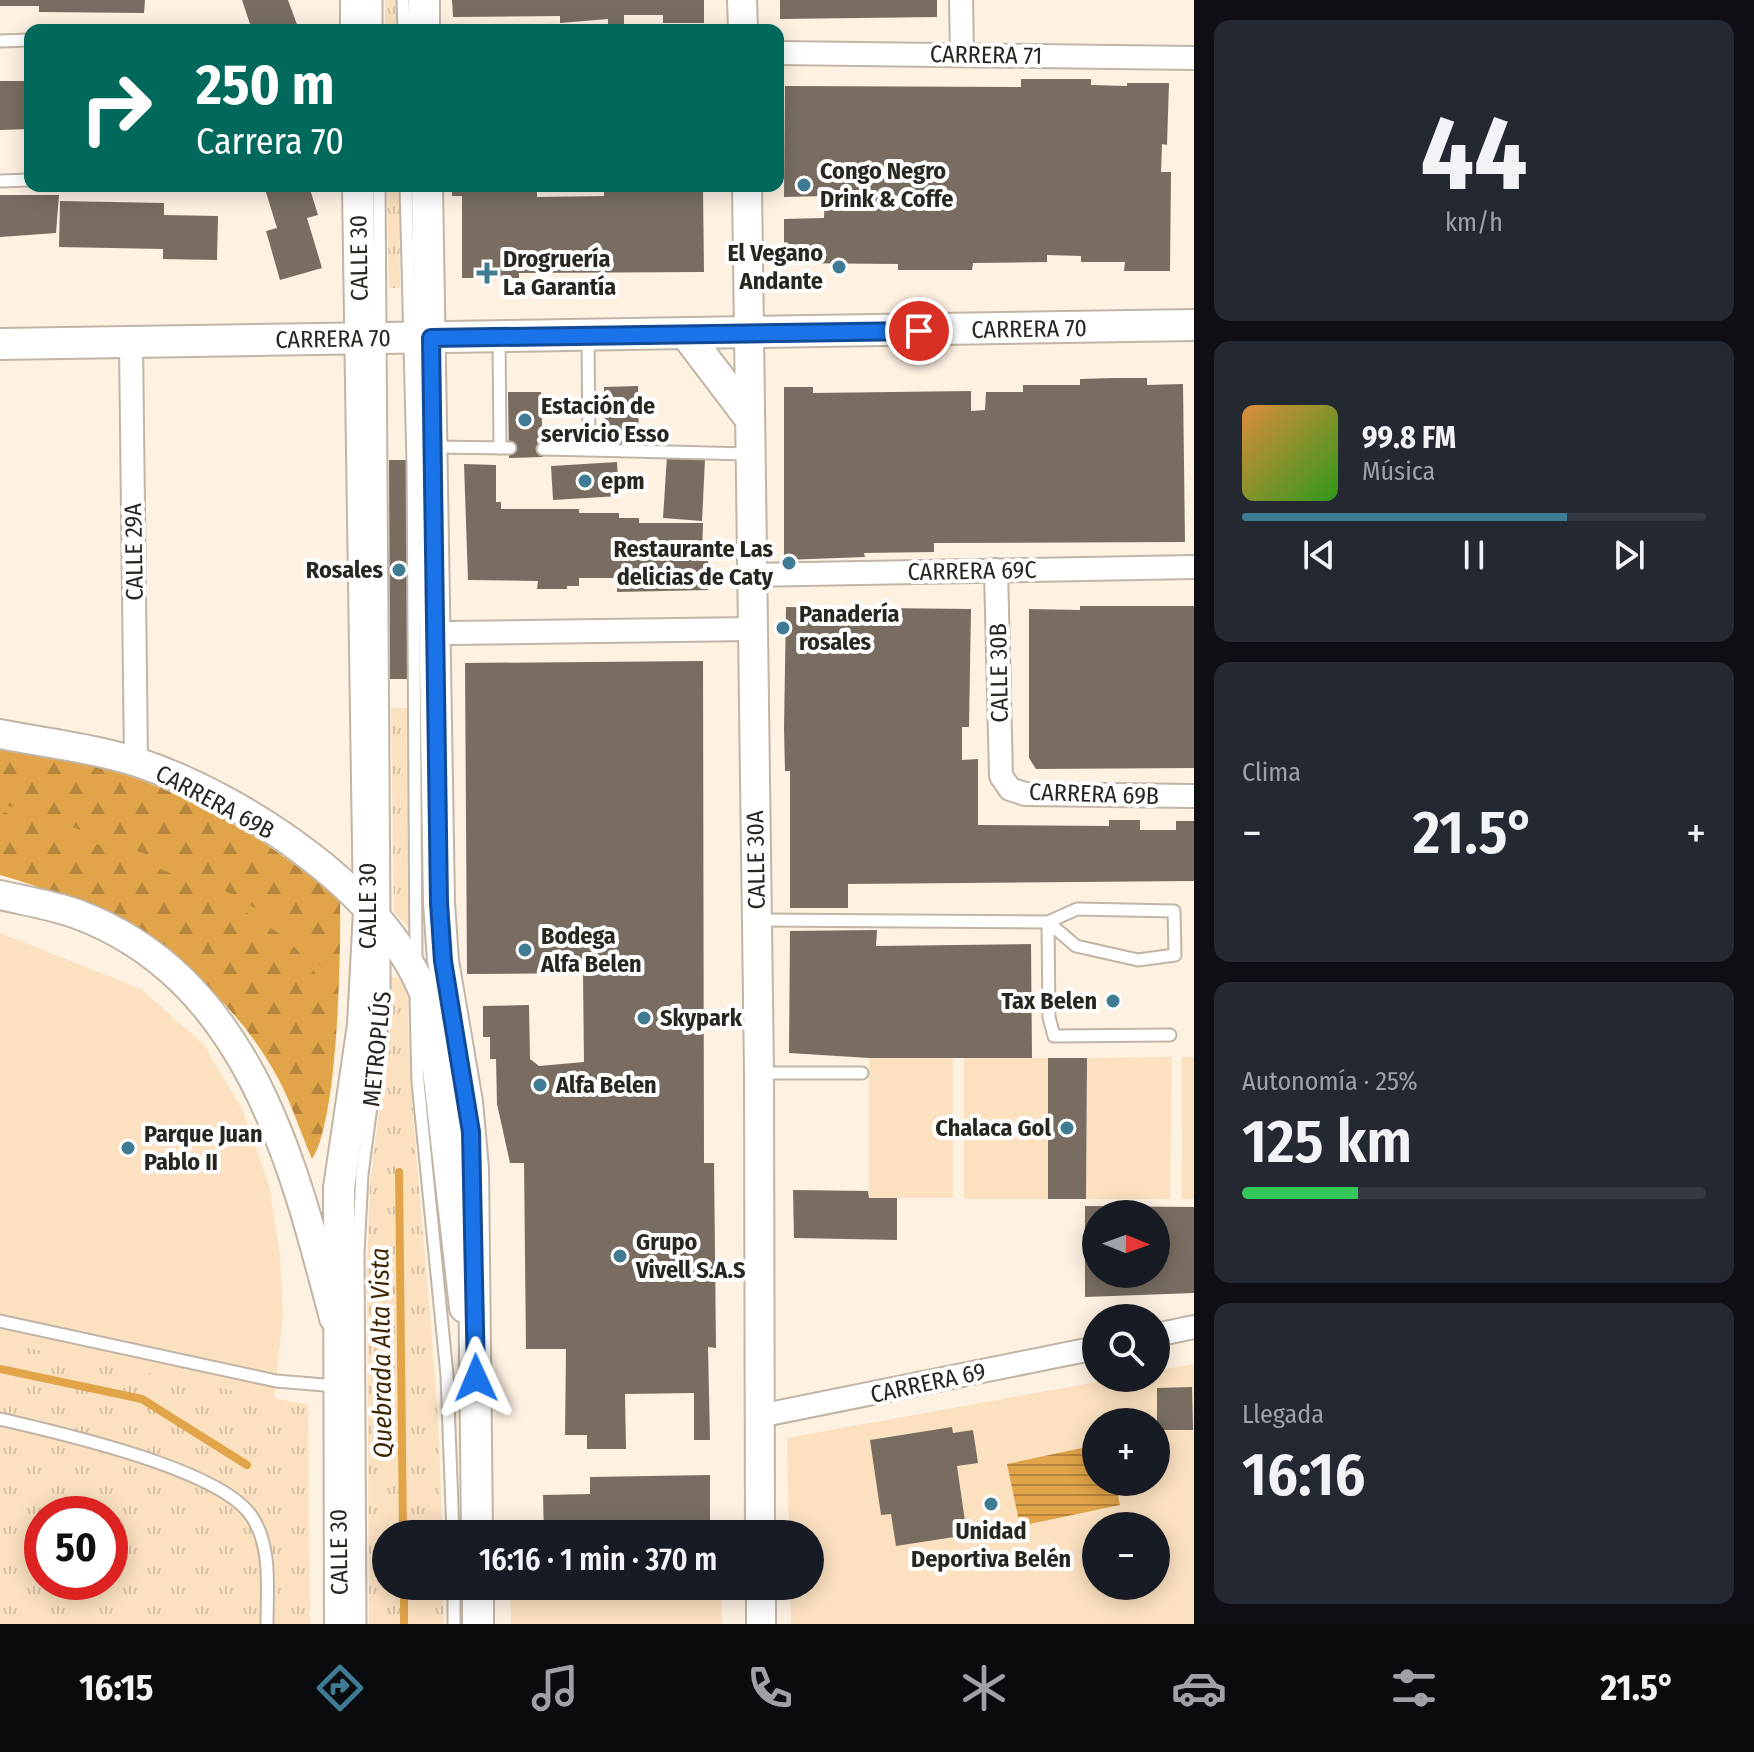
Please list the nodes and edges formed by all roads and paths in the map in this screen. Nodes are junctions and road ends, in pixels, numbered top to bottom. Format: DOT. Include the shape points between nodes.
graph roads {
  1 [pos="356,0"];
  2 [pos="376,0"];
  3 [pos="403,0"];
  4 [pos="424,0"];
  5 [pos="742,0"];
  6 [pos="961,0"];
  7 [pos="356,24"];
  8 [pos="376,24"];
  9 [pos="404,24"];
  10 [pos="424,24"];
  11 [pos="743,24"];
  12 [pos="24,40"];
  13 [pos="0,41"];
  14 [pos="784,53"];
  15 [pos="962,54"];
  16 [pos="1194,58"];
  17 [pos="24,180"];
  18 [pos="0,181"];
  19 [pos="359,192"];
  20 [pos="380,192"];
  21 [pos="406,192"];
  22 [pos="426,192"];
  23 [pos="747,192"];
  24 [pos="1194,325"];
  25 [pos="686,334"];
  26 [pos="748,334"];
  27 [pos="588,336"];
  28 [pos="499,337"];
  29 [pos="395,338"];
  30 [pos="131,342"];
  31 [pos="0,344"];
  32 [pos="749,417"];
  33 [pos="432,447"];
  34 [pos="543,449"];
  35 [pos="589,450"];
  36 [pos="750,454"];
  37 [pos="1194,567"];
  38 [pos="996,570"];
  39 [pos="750,575"];
  40 [pos="752,629"];
  41 [pos="450,633"];
  42 [pos="0,734"];
  43 [pos="136,762"];
  44 [pos="1001,776"];
  45 [pos="1194,796"];
  46 [pos="0,895"];
  47 [pos="377,920"];
  48 [pos="757,920"];
  49 [pos="1048,922"];
  50 [pos="416,972"];
  51 [pos="1170,1035"];
  52 [pos="759,1073"];
  53 [pos="862,1073"];
  54 [pos="0,1321"];
  55 [pos="1194,1327"];
  56 [pos="337,1331"];
  57 [pos="1170,1332"];
  58 [pos="1082,1351"];
  59 [pos="338,1386"];
  60 [pos="476,1406"];
  61 [pos="759,1416"];
  62 [pos="0,1419"];
  63 [pos="452,1520"];
  64 [pos="477,1520"];
  65 [pos="760,1520"];
  66 [pos="454,1600"];
  67 [pos="478,1600"];
  68 [pos="761,1600"];
  69 [pos="267,1624"];
  70 [pos="340,1624"];
  71 [pos="360,1624"];
  72 [pos="454,1624"];
  73 [pos="478,1624"];
  74 [pos="761,1624"];
  1 -- 7 [label="main road"];
  2 -- 8 [label="lane"];
  3 -- 9 [label="lane"];
  4 -- 10 [label="main road"];
  5 -- 11 [label="street"];
  6 -- 15 [label="street"];
  12 -- 13 [label="lane"];
  14 -- 15 [label="street, CARRERA 71"];
  15 -- 16 [label="street, CARRERA 71"];
  17 -- 18 [label="lane"];
  19 -- 29 [label="main road, CALLE 30"];
  20 -- 29 [label="lane, METROPLÚS"];
  21 -- 29 [label="lane, METROPLÚS"];
  22 -- 29 [label="main road, CALLE 30"];
  23 -- 26 [label="street, CALLE 30A"];
  24 -- 26 [label="main road, CARRERA 70"];
  25 -- 26 [label="main road, CARRERA 70"];
  25 -- 27 [label="main road, CARRERA 70"];
  25 -- 32 [label="main road"];
  26 -- 32 [label="street, CALLE 30A"];
  27 -- 28 [label="main road, CARRERA 70"];
  27 -- 35 [label="lane"];
  28 -- 29 [label="main road, CARRERA 70"];
  28 -- 33 [label="lane" via="505,448"];
  29 -- 30 [label="main road, CARRERA 70"];
  29 -- 33 [label="main road, CALLE 30"];
  29 -- 47 [label="main road, CALLE 30"];
  29 -- 50 [label="lane, METROPLÚS" via="413,477"];
  30 -- 31 [label="main road, CARRERA 70"];
  30 -- 43 [label="street, CALLE 29A"];
  32 -- 36 [label="street, CALLE 30A"];
  33 -- 60 [label="main road, CALLE 30" via="439,918 471,1132"];
  34 -- 35 [label="lane"];
  35 -- 36 [label="lane"];
  36 -- 39 [label="street, CALLE 30A"];
  37 -- 38 [label="street, CARRERA 69C"];
  38 -- 39 [label="street, CARRERA 69C"];
  38 -- 44 [label="street, CALLE 30B"];
  39 -- 40 [label="street, CALLE 30A"];
  40 -- 41 [label="street"];
  40 -- 48 [label="street, CALLE 30A"];
  42 -- 43 [label="street, CARRERA 69B"];
  43 -- 47 [label="street, CARRERA 69B" via="245,812 332,876"];
  44 -- 45 [label="street, CARRERA 69B" via="1010,789 1025,794"];
  46 -- 56 [label="street" via="99,924 167,969 220,1023 262,1093 309,1224"];
  47 -- 50 [label="street, CARRERA 69B"];
  47 -- 56 [label="main road, CALLE 30" via="339,1188"];
  47 -- 71 [label="lane, METROPLÚS" via="384,1008 362,1174 358,1253"];
  48 -- 49 [label="lane"];
  48 -- 52 [label="street, CALLE 30A"];
  49 -- 49 [label="lane" via="1076,946 1138,960 1175,955 1174,911 1077,909"];
  49 -- 51 [label="lane" via="1054,1036"];
  50 -- 60 [label="street, CARRERA 69B" via="431,1015"];
  50 -- 63 [label="lane, METROPLÚS" via="418,1082 447,1375"];
  52 -- 53 [label="lane"];
  52 -- 61 [label="street, CALLE 30A"];
  54 -- 59 [label="lane" via="276,1381"];
  55 -- 57 [label="street"];
  56 -- 59 [label="main road, CALLE 30"];
  58 -- 61 [label="street, CARRERA 69"];
  59 -- 70 [label="main road, CALLE 30"];
  60 -- 64 [label="main road, CALLE 30"];
  61 -- 65 [label="street, CALLE 30A"];
  62 -- 69 [label="lane" via="100,1442 234,1498 253,1517 264,1549"];
  66 -- 72 [label="lane"];
  67 -- 73 [label="main road"];
  68 -- 74 [label="street"];
}
